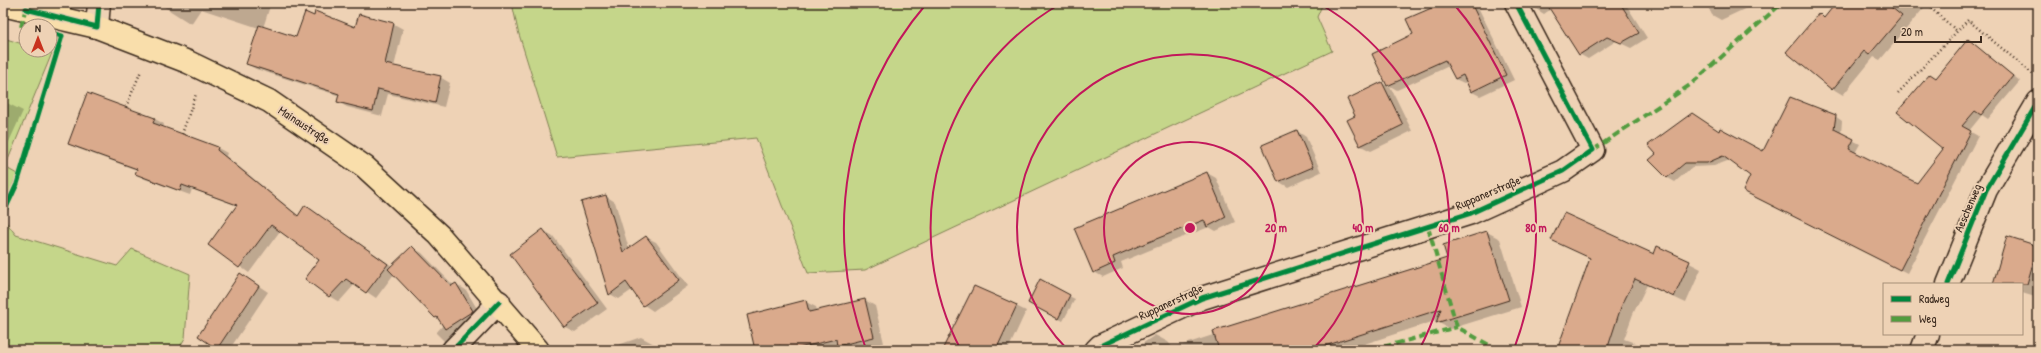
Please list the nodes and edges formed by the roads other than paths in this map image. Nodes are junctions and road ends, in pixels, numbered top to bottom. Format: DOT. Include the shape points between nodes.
graph roads {
  1 [pos="99,3"];
  2 [pos="1516,3"];
  3 [pos="3,5"];
  4 [pos="58,10"];
  5 [pos="97,27"];
  6 [pos="2038,102"];
  7 [pos="1948,283"];
  8 [pos="499,302"];
  9 [pos="1928,335"];
  10 [pos="453,350"];
  11 [pos="538,350"];
  12 [pos="1096,350"];
  13 [pos="1922,350"];
  1 -- 5 [label="street"];
  2 -- 12 [label="street, Ruppanerstraße" via="1593,150 1563,171 1472,213 1202,298"];
  3 -- 4 [label="main road, Mainaustraße"];
  4 -- 5 [label="main road, Mainaustraße"];
  5 -- 8 [label="main road, Mainaustraße" via="188,62 269,101 338,147 365,167 440,235"];
  6 -- 7 [label="street, Aeschenweg" via="1986,190"];
  8 -- 10 [label="street"];
  8 -- 11 [label="main road, Mainaustraße"];
  9 -- 13 [label="street"];
}
